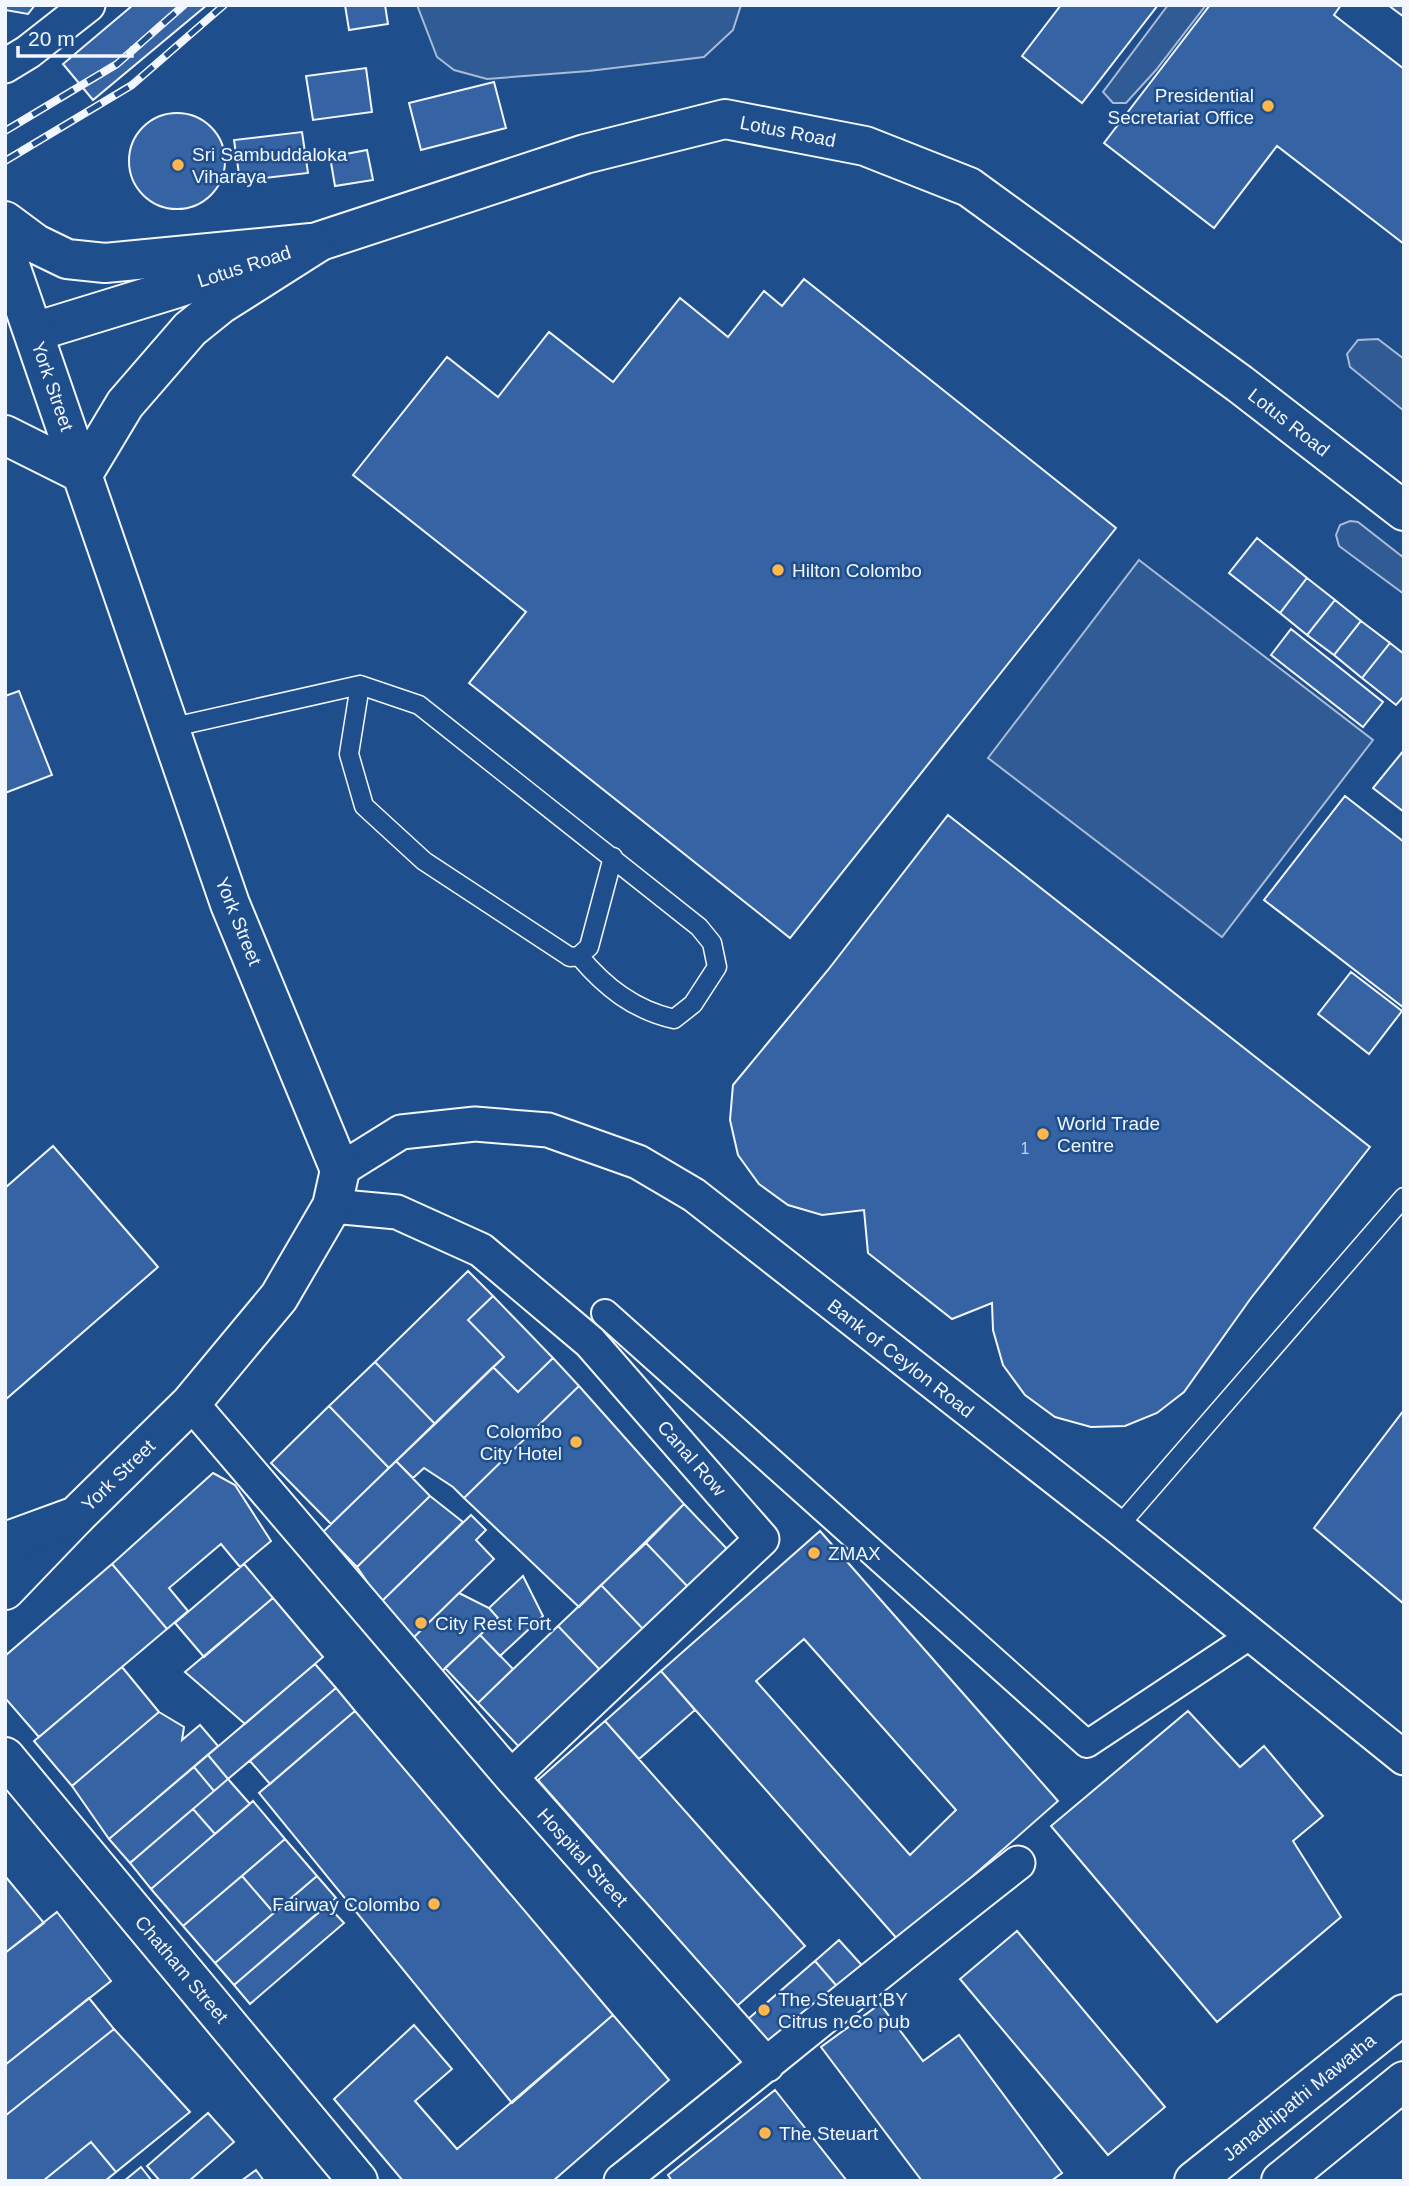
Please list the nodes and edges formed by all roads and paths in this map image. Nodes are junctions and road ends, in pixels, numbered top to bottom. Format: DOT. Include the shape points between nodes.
graph roads {
  1 [pos="88,5"];
  2 [pos="5,66"];
  3 [pos="5,221"];
  4 [pos="317,243"];
  5 [pos="5,251"];
  6 [pos="20,336"];
  7 [pos="5,435"];
  8 [pos="83,474"];
  9 [pos="1404,511"];
  10 [pos="360,685"];
  11 [pos="169,728"];
  12 [pos="613,858"];
  13 [pos="579,956"];
  14 [pos="336,1188"];
  15 [pos="1404,1198"];
  16 [pos="605,1313"];
  17 [pos="191,1404"];
  18 [pos="76,1516"];
  19 [pos="1118,1527"];
  20 [pos="5,1542"];
  21 [pos="5,1590"];
  22 [pos="1253,1634"];
  23 [pos="5,1757"];
  24 [pos="1404,1758"];
  25 [pos="511,1777"];
  26 [pos="1018,1863"];
  27 [pos="1404,2014"];
  28 [pos="767,2065"];
  29 [pos="1404,2081"];
  30 [pos="358,2181"];
  31 [pos="621,2181"];
  32 [pos="1194,2181"];
  33 [pos="1281,2181"];
  1 -- 2 [label="street"];
  3 -- 4 [label="main road" via="67,259 106,263"];
  4 -- 6 [label="main road, Lotus Road"];
  4 -- 8 [label="main road" via="220,304 190,329 125,404"];
  4 -- 9 [label="main road, Lotus Road" via="585,154 725,119 865,146 969,187 1240,384"];
  5 -- 6 [label="main road, York Street"];
  6 -- 8 [label="main road, York Street"];
  7 -- 8 [label="main road"];
  8 -- 11 [label="main road, York Street"];
  10 -- 11 [label="lane"];
  10 -- 12 [label="lane" via="419,705"];
  10 -- 13 [label="lane" via="349,754 364,806 424,861 562,954"];
  11 -- 14 [label="main road, York Street"];
  12 -- 13 [label="lane" via="589,947"];
  12 -- 13 [label="lane" via="699,927 712,943 717,967 693,1004 674,1019 651,1014 621,997"];
  14 -- 17 [label="main road, York Street" via="279,1297"];
  14 -- 19 [label="street, Bank of Ceylon Road" via="401,1132 475,1124 548,1130 638,1162 694,1195"];
  14 -- 25 [label="street, Canal Row" via="481,1250 590,1342 762,1539"];
  15 -- 19 [label="lane"];
  16 -- 22 [label="street" via="1087,1744"];
  17 -- 18 [label="main road, York Street"];
  17 -- 25 [label="street, Hospital Street"];
  18 -- 20 [label="main road, York Street"];
  18 -- 21 [label="main road, York Street"];
  19 -- 22 [label="street, Bank of Ceylon Road"];
  22 -- 24 [label="street, Bank of Ceylon Road"];
  23 -- 30 [label="main road, Chatham Street"];
  25 -- 28 [label="street, Hospital Street"];
  26 -- 28 [label="street"];
  27 -- 32 [label="main road, Janadhipathi Mawatha"];
  28 -- 31 [label="street"];
  29 -- 33 [label="main road"];
}
